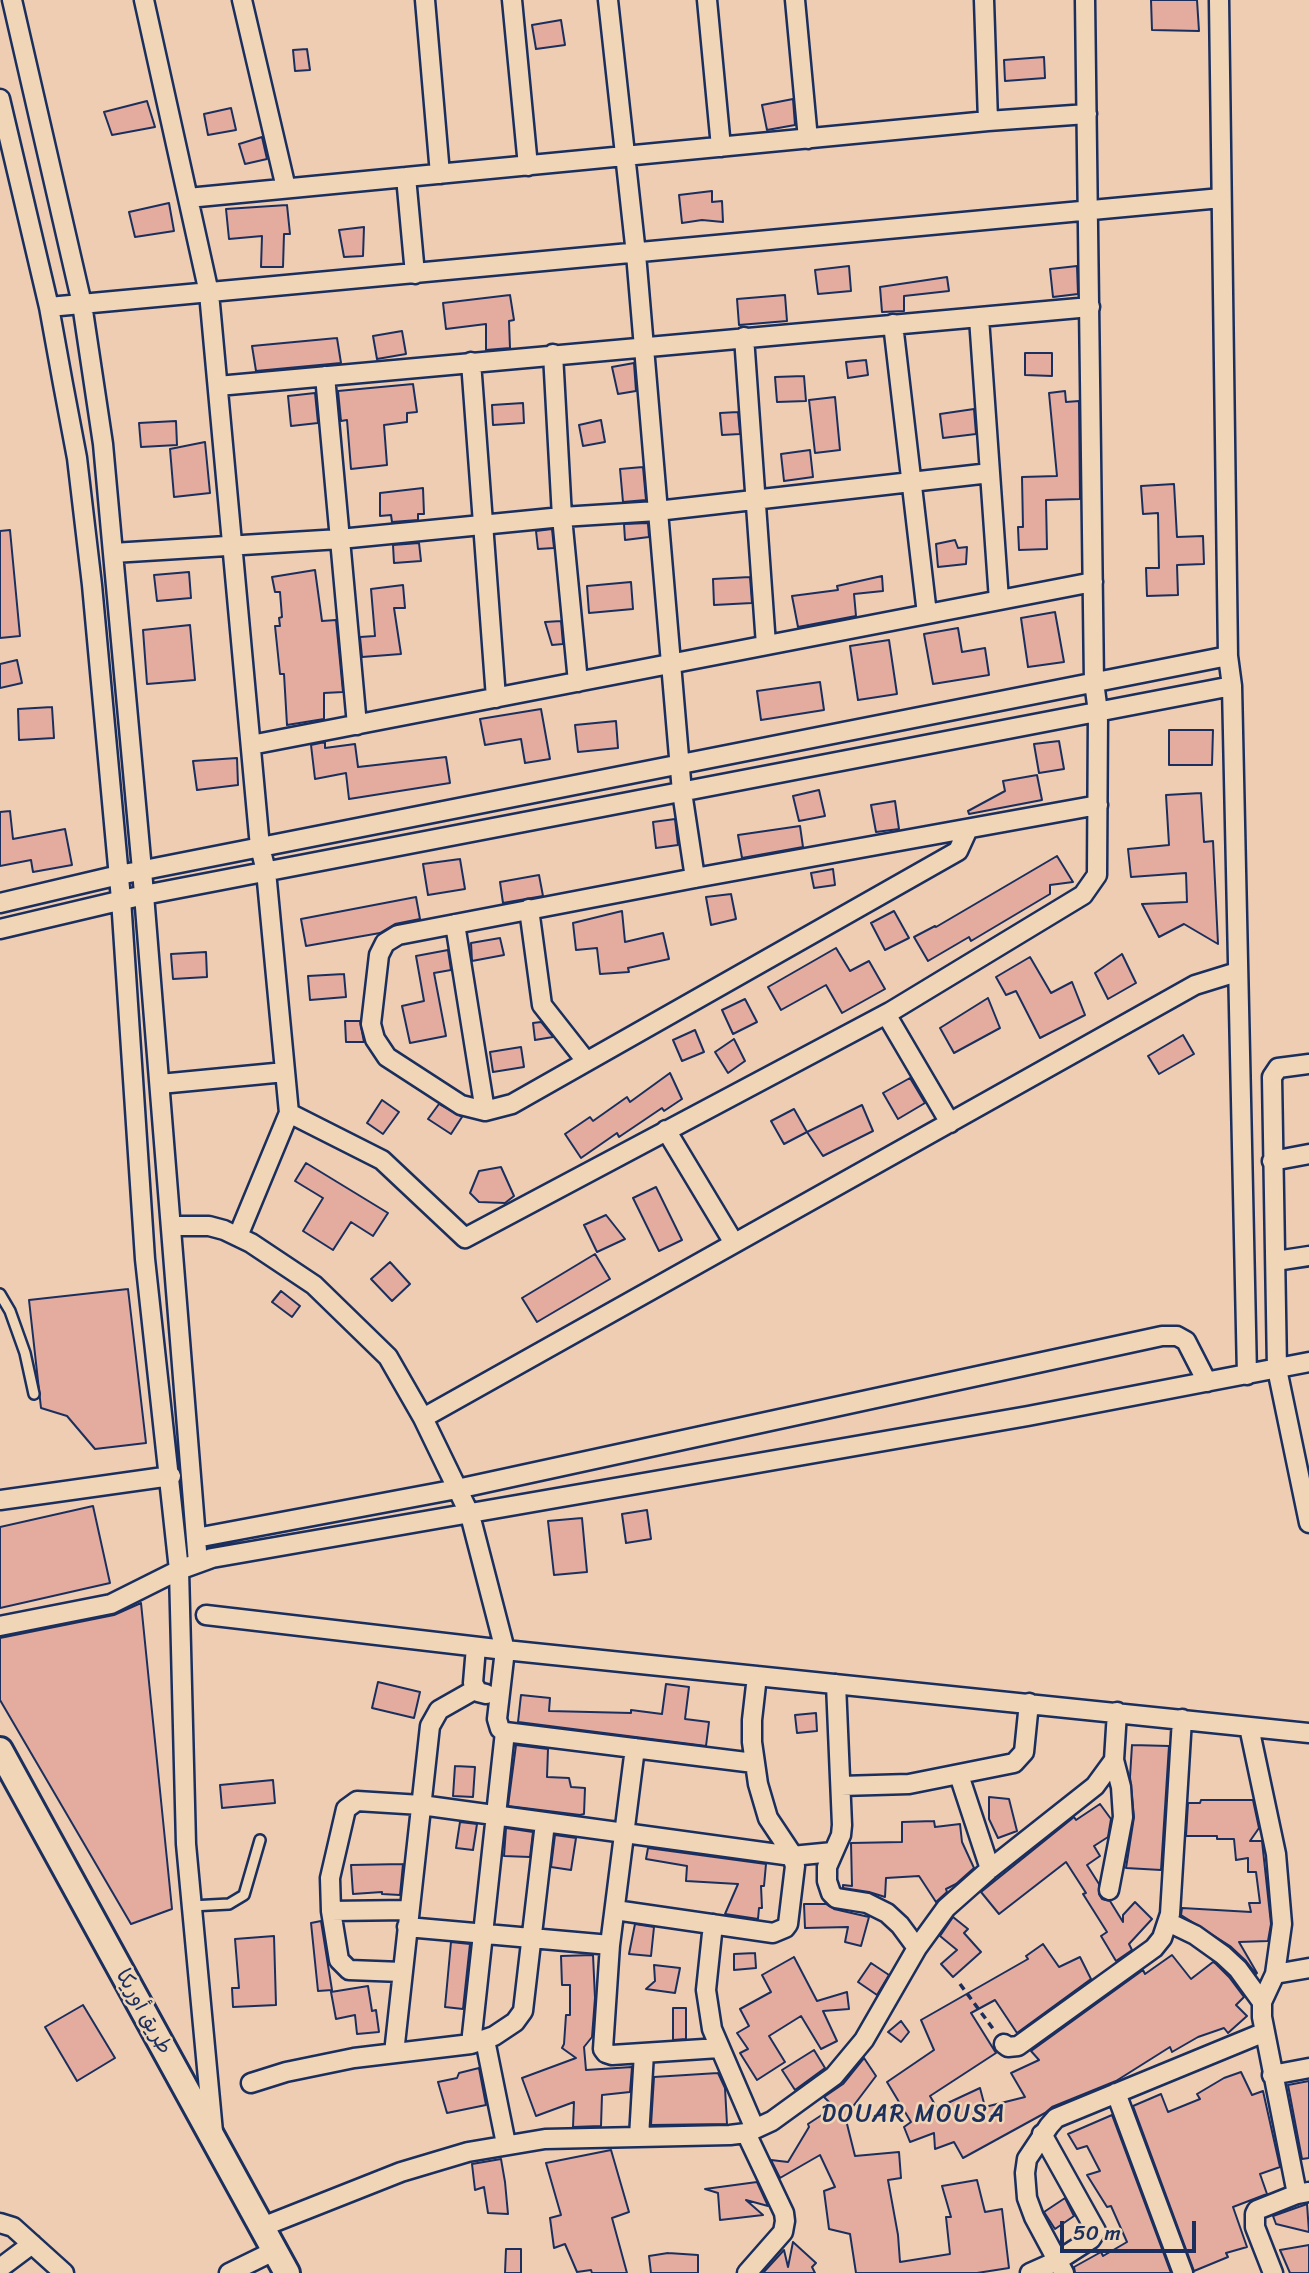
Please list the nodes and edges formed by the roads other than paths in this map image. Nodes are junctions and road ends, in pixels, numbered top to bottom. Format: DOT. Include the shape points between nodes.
graph roads {
  1 [pos="12,0"];
  2 [pos="144,0"];
  3 [pos="242,0"];
  4 [pos="425,0"];
  5 [pos="512,0"];
  6 [pos="608,0"];
  7 [pos="707,0"];
  8 [pos="795,0"];
  9 [pos="984,0"];
  10 [pos="1086,0"];
  11 [pos="1219,0"];
  12 [pos="0,99"];
  13 [pos="1087,114"];
  14 [pos="988,121"];
  15 [pos="808,139"];
  16 [pos="721,147"];
  17 [pos="625,157"];
  18 [pos="528,166"];
  19 [pos="440,174"];
  20 [pos="406,177"];
  21 [pos="286,188"];
  22 [pos="188,198"];
  23 [pos="1221,198"];
  24 [pos="1089,211"];
  25 [pos="636,254"];
  26 [pos="415,274"];
  27 [pos="209,293"];
  28 [pos="82,304"];
  29 [pos="49,307"];
  30 [pos="1090,307"];
  31 [pos="979,318"];
  32 [pos="893,324"];
  33 [pos="744,337"];
  34 [pos="642,346"];
  35 [pos="553,354"];
  36 [pos="471,362"];
  37 [pos="325,376"];
  38 [pos="218,386"];
  39 [pos="990,473"];
  40 [pos="911,482"];
  41 [pos="756,500"];
  42 [pos="657,511"];
  43 [pos="562,517"];
  44 [pos="482,526"];
  45 [pos="340,539"];
  46 [pos="233,545"];
  47 [pos="113,553"];
  48 [pos="1093,582"];
  49 [pos="999,600"];
  50 [pos="926,614"];
  51 [pos="766,645"];
  52 [pos="1228,656"];
  53 [pos="671,664"];
  54 [pos="578,682"];
  55 [pos="1094,682"];
  56 [pos="1233,686"];
  57 [pos="496,698"];
  58 [pos="1098,712"];
  59 [pos="356,725"];
  60 [pos="251,746"];
  61 [pos="680,764"];
  62 [pos="682,792"];
  63 [pos="1098,805"];
  64 [pos="968,829"];
  65 [pos="260,847"];
  66 [pos="142,870"];
  67 [pos="266,872"];
  68 [pos="118,875"];
  69 [pos="695,878"];
  70 [pos="144,895"];
  71 [pos="121,900"];
  72 [pos="0,903"];
  73 [pos="529,909"];
  74 [pos="455,924"];
  75 [pos="0,929"];
  76 [pos="1237,972"];
  77 [pos="886,1014"];
  78 [pos="586,1061"];
  79 [pos="1309,1064"];
  80 [pos="285,1072"];
  81 [pos="160,1084"];
  82 [pos="485,1111"];
  83 [pos="289,1113"];
  84 [pos="950,1123"];
  85 [pos="666,1130"];
  86 [pos="1309,1154"];
  87 [pos="1272,1161"];
  88 [pos="168,1189"];
  89 [pos="139,1191"];
  90 [pos="171,1226"];
  91 [pos="238,1236"];
  92 [pos="734,1243"];
  93 [pos="174,1256"];
  94 [pos="1309,1256"];
  95 [pos="145,1259"];
  96 [pos="1276,1261"];
  97 [pos="0,1294"];
  98 [pos="1309,1362"];
  99 [pos="1277,1369"];
  100 [pos="1247,1375"];
  101 [pos="1207,1382"];
  102 [pos="34,1394"];
  103 [pos="423,1418"];
  104 [pos="171,1476"];
  105 [pos="457,1489"];
  106 [pos="0,1500"];
  107 [pos="470,1515"];
  108 [pos="1309,1523"];
  109 [pos="197,1538"];
  110 [pos="198,1563"];
  111 [pos="179,1570"];
  112 [pos="206,1615"];
  113 [pos="0,1626"];
  114 [pos="476,1647"];
  115 [pos="505,1650"];
  116 [pos="757,1676"];
  117 [pos="836,1684"];
  118 [pos="476,1689"];
  119 [pos="499,1695"];
  120 [pos="1028,1703"];
  121 [pos="1117,1712"];
  122 [pos="1182,1719"];
  123 [pos="1249,1727"];
  124 [pos="505,1732"];
  125 [pos="1309,1733"];
  126 [pos="635,1748"];
  127 [pos="0,1750"];
  128 [pos="1114,1760"];
  129 [pos="754,1763"];
  130 [pos="959,1775"];
  131 [pos="841,1786"];
  132 [pos="421,1805"];
  133 [pos="495,1816"];
  134 [pos="545,1823"];
  135 [pos="625,1833"];
  136 [pos="260,1840"];
  137 [pos="833,1852"];
  138 [pos="792,1856"];
  139 [pos="990,1868"];
  140 [pos="1109,1890"];
  141 [pos="191,1906"];
  142 [pos="615,1910"];
  143 [pos="331,1911"];
  144 [pos="408,1918"];
  145 [pos="1168,1922"];
  146 [pos="713,1924"];
  147 [pos="482,1934"];
  148 [pos="531,1938"];
  149 [pos="610,1945"];
  150 [pos="917,1948"];
  151 [pos="1309,1968"];
  152 [pos="402,1972"];
  153 [pos="1275,1973"];
  154 [pos="1262,2003"];
  155 [pos="1265,2032"];
  156 [pos="478,2042"];
  157 [pos="1004,2043"];
  158 [pos="719,2048"];
  159 [pos="394,2053"];
  160 [pos="644,2053"];
  161 [pos="1309,2068"];
  162 [pos="1272,2075"];
  163 [pos="251,2083"];
  164 [pos="1115,2093"];
  165 [pos="750,2131"];
  166 [pos="1042,2134"];
  167 [pos="639,2137"];
  168 [pos="214,2143"];
  169 [pos="506,2144"];
  170 [pos="1303,2193"];
  171 [pos="0,2223"];
  172 [pos="262,2227"];
  173 [pos="32,2244"];
  174 [pos="274,2250"];
  175 [pos="1060,2267"];
  176 [pos="0,2268"];
  177 [pos="1266,2270"];
  178 [pos="64,2273"];
  179 [pos="229,2273"];
  180 [pos="287,2273"];
  181 [pos="747,2273"];
  182 [pos="1030,2273"];
  183 [pos="1183,2273"];
  1 -- 28 [label="street"];
  2 -- 22 [label="street"];
  3 -- 21 [label="street"];
  4 -- 19 [label="street"];
  5 -- 18 [label="street"];
  6 -- 17 [label="street"];
  7 -- 16 [label="street"];
  8 -- 15 [label="street"];
  9 -- 14 [label="street"];
  10 -- 13 [label="street"];
  11 -- 23 [label="street"];
  12 -- 29 [label="street"];
  13 -- 14 [label="street"];
  13 -- 24 [label="street"];
  14 -- 15 [label="street"];
  15 -- 16 [label="street"];
  16 -- 17 [label="street"];
  17 -- 18 [label="street"];
  17 -- 25 [label="street"];
  18 -- 19 [label="street"];
  19 -- 20 [label="street"];
  20 -- 21 [label="street"];
  20 -- 26 [label="street"];
  21 -- 22 [label="street"];
  22 -- 27 [label="street"];
  23 -- 24 [label="street"];
  23 -- 52 [label="street"];
  24 -- 25 [label="street"];
  24 -- 30 [label="street"];
  25 -- 26 [label="street"];
  25 -- 34 [label="street"];
  26 -- 27 [label="street"];
  27 -- 28 [label="street"];
  27 -- 38 [label="street"];
  28 -- 29 [label="street"];
  28 -- 47 [label="street" via="103,444"];
  29 -- 68 [label="street" via="80,483"];
  30 -- 31 [label="street"];
  30 -- 48 [label="street"];
  31 -- 32 [label="street"];
  31 -- 39 [label="street"];
  32 -- 33 [label="street"];
  32 -- 40 [label="street"];
  33 -- 34 [label="street"];
  33 -- 41 [label="street"];
  34 -- 35 [label="street"];
  34 -- 42 [label="street"];
  35 -- 36 [label="street"];
  35 -- 43 [label="street"];
  36 -- 37 [label="street"];
  36 -- 44 [label="street"];
  37 -- 38 [label="street"];
  37 -- 45 [label="street"];
  38 -- 46 [label="street"];
  39 -- 40 [label="street"];
  39 -- 49 [label="street"];
  40 -- 41 [label="street"];
  40 -- 50 [label="street"];
  41 -- 42 [label="street"];
  41 -- 51 [label="street"];
  42 -- 43 [label="street"];
  42 -- 53 [label="street"];
  43 -- 44 [label="street"];
  43 -- 54 [label="street"];
  44 -- 45 [label="street"];
  44 -- 57 [label="street"];
  45 -- 46 [label="street"];
  45 -- 59 [label="street"];
  46 -- 47 [label="street"];
  46 -- 60 [label="street"];
  47 -- 66 [label="street"];
  48 -- 49 [label="street"];
  48 -- 55 [label="street"];
  49 -- 50 [label="street"];
  50 -- 51 [label="street"];
  51 -- 53 [label="street"];
  52 -- 55 [label="street"];
  52 -- 56 [label="street"];
  53 -- 54 [label="street"];
  53 -- 61 [label="street"];
  54 -- 57 [label="street"];
  55 -- 58 [label="street"];
  55 -- 61 [label="street"];
  56 -- 58 [label="street"];
  56 -- 76 [label="street"];
  57 -- 59 [label="street"];
  58 -- 62 [label="street"];
  58 -- 63 [label="street"];
  59 -- 60 [label="street"];
  60 -- 65 [label="street"];
  61 -- 62 [label="street"];
  61 -- 65 [label="street"];
  62 -- 67 [label="street"];
  62 -- 69 [label="street"];
  63 -- 64 [label="street"];
  63 -- 77 [label="street" via="1097,875 1083,895"];
  64 -- 69 [label="street"];
  64 -- 78 [label="street" via="958,852"];
  65 -- 66 [label="street"];
  65 -- 67 [label="street"];
  66 -- 68 [label="street"];
  66 -- 70 [label="street"];
  67 -- 70 [label="street"];
  67 -- 80 [label="street"];
  68 -- 71 [label="street"];
  68 -- 72 [label="street"];
  69 -- 73 [label="street"];
  70 -- 71 [label="street"];
  70 -- 81 [label="street"];
  71 -- 75 [label="street"];
  71 -- 89 [label="street"];
  73 -- 74 [label="street"];
  73 -- 78 [label="street" via="542,1005"];
  74 -- 82 [label="street"];
  74 -- 82 [label="street" via="398,935 385,943 379,955 372,1032 387,1056 461,1105"];
  76 -- 84 [label="street" via="1195,985"];
  76 -- 100 [label="street"];
  77 -- 84 [label="street"];
  77 -- 85 [label="street"];
  78 -- 82 [label="street" via="512,1104"];
  79 -- 87 [label="street" via="1278,1068 1272,1077"];
  80 -- 81 [label="street"];
  80 -- 83 [label="street"];
  81 -- 88 [label="street"];
  83 -- 85 [label="street" via="382,1160 465,1238"];
  83 -- 91 [label="street"];
  84 -- 92 [label="street"];
  85 -- 92 [label="street"];
  86 -- 87 [label="street"];
  87 -- 96 [label="street"];
  88 -- 89 [label="street"];
  88 -- 90 [label="street"];
  89 -- 95 [label="street"];
  90 -- 91 [label="street" via="209,1226"];
  90 -- 93 [label="street"];
  91 -- 103 [label="street" via="314,1285 388,1357"];
  92 -- 103 [label="street"];
  93 -- 95 [label="street"];
  93 -- 109 [label="street"];
  94 -- 96 [label="street"];
  95 -- 104 [label="street"];
  96 -- 99 [label="street"];
  97 -- 102 [label="lane" via="10,1311"];
  98 -- 99 [label="street"];
  99 -- 100 [label="street"];
  99 -- 108 [label="street"];
  100 -- 101 [label="street"];
  101 -- 105 [label="street" via="1186,1341 1162,1335"];
  101 -- 107 [label="street"];
  103 -- 105 [label="street"];
  104 -- 106 [label="street"];
  104 -- 111 [label="street"];
  105 -- 107 [label="street"];
  105 -- 109 [label="street"];
  107 -- 110 [label="street"];
  107 -- 115 [label="street"];
  109 -- 110 [label="street"];
  110 -- 111 [label="street"];
  111 -- 113 [label="street" via="111,1604"];
  111 -- 141 [label="street"];
  112 -- 114 [label="street"];
  114 -- 115 [label="street"];
  114 -- 118 [label="street"];
  115 -- 116 [label="street"];
  115 -- 119 [label="street"];
  116 -- 117 [label="street"];
  116 -- 129 [label="street"];
  117 -- 120 [label="street"];
  117 -- 131 [label="street"];
  118 -- 119 [label="street"];
  118 -- 132 [label="street" via="439,1710 432,1720"];
  119 -- 124 [label="street" via="497,1724"];
  120 -- 121 [label="street"];
  120 -- 130 [label="street" via="1025,1747 1018,1760"];
  121 -- 122 [label="street"];
  121 -- 128 [label="street"];
  122 -- 123 [label="street"];
  122 -- 145 [label="street"];
  123 -- 125 [label="street"];
  123 -- 153 [label="street" via="1280,1889 1282,1924"];
  124 -- 126 [label="street"];
  124 -- 133 [label="street"];
  126 -- 129 [label="street"];
  126 -- 135 [label="street"];
  127 -- 168 [label="street, طريق أوريكا"];
  128 -- 139 [label="street" via="1095,1786"];
  128 -- 140 [label="street" via="1123,1817"];
  129 -- 138 [label="street" via="761,1801"];
  130 -- 131 [label="street" via="909,1784"];
  130 -- 139 [label="street"];
  131 -- 137 [label="street" via="841,1835"];
  132 -- 133 [label="street"];
  132 -- 143 [label="street" via="361,1800 349,1806 330,1878"];
  132 -- 144 [label="street"];
  133 -- 134 [label="street"];
  133 -- 147 [label="street"];
  134 -- 135 [label="street"];
  134 -- 148 [label="street"];
  135 -- 138 [label="street"];
  135 -- 142 [label="street"];
  136 -- 141 [label="lane" via="244,1895 229,1904"];
  137 -- 138 [label="street"];
  137 -- 150 [label="street" via="826,1873 831,1893 887,1913"];
  138 -- 146 [label="street" via="796,1873 788,1924 782,1932"];
  139 -- 150 [label="street" via="946,1908"];
  141 -- 168 [label="street"];
  142 -- 146 [label="street"];
  142 -- 149 [label="street"];
  143 -- 144 [label="street"];
  143 -- 152 [label="street" via="345,1968"];
  144 -- 147 [label="street"];
  144 -- 152 [label="street"];
  145 -- 154 [label="street" via="1223,1955"];
  145 -- 157 [label="street" via="1154,1948 1018,2046"];
  146 -- 158 [label="street" via="706,1990"];
  147 -- 148 [label="street"];
  147 -- 156 [label="street"];
  148 -- 149 [label="street"];
  148 -- 156 [label="street" via="523,2011 515,2022"];
  149 -- 160 [label="street" via="603,2049 612,2055"];
  150 -- 165 [label="street" via="864,2040 834,2076 784,2114"];
  151 -- 153 [label="street"];
  152 -- 159 [label="street"];
  153 -- 154 [label="street"];
  154 -- 155 [label="street"];
  155 -- 162 [label="street"];
  155 -- 164 [label="street"];
  156 -- 159 [label="street"];
  156 -- 169 [label="street"];
  158 -- 160 [label="street"];
  158 -- 165 [label="street"];
  159 -- 163 [label="street" via="322,2063"];
  160 -- 167 [label="street"];
  161 -- 162 [label="street"];
  162 -- 170 [label="street"];
  164 -- 166 [label="street" via="1056,2118"];
  164 -- 183 [label="street"];
  165 -- 167 [label="street"];
  165 -- 181 [label="street" via="785,2221 783,2232"];
  166 -- 175 [label="street" via="1027,2159 1027,2198"];
  166 -- 175 [label="street" via="1096,2231"];
  167 -- 169 [label="street"];
  168 -- 172 [label="street, طريق أوريكا"];
  169 -- 172 [label="street" via="401,2172"];
  170 -- 177 [label="street" via="1255,2214"];
  171 -- 173 [label="street" via="13,2227"];
  172 -- 174 [label="street, طريق أوريكا"];
  173 -- 176 [label="street"];
  173 -- 178 [label="street"];
  174 -- 179 [label="street"];
  174 -- 180 [label="street, طريق أوريكا"];
  175 -- 182 [label="street"];
}
